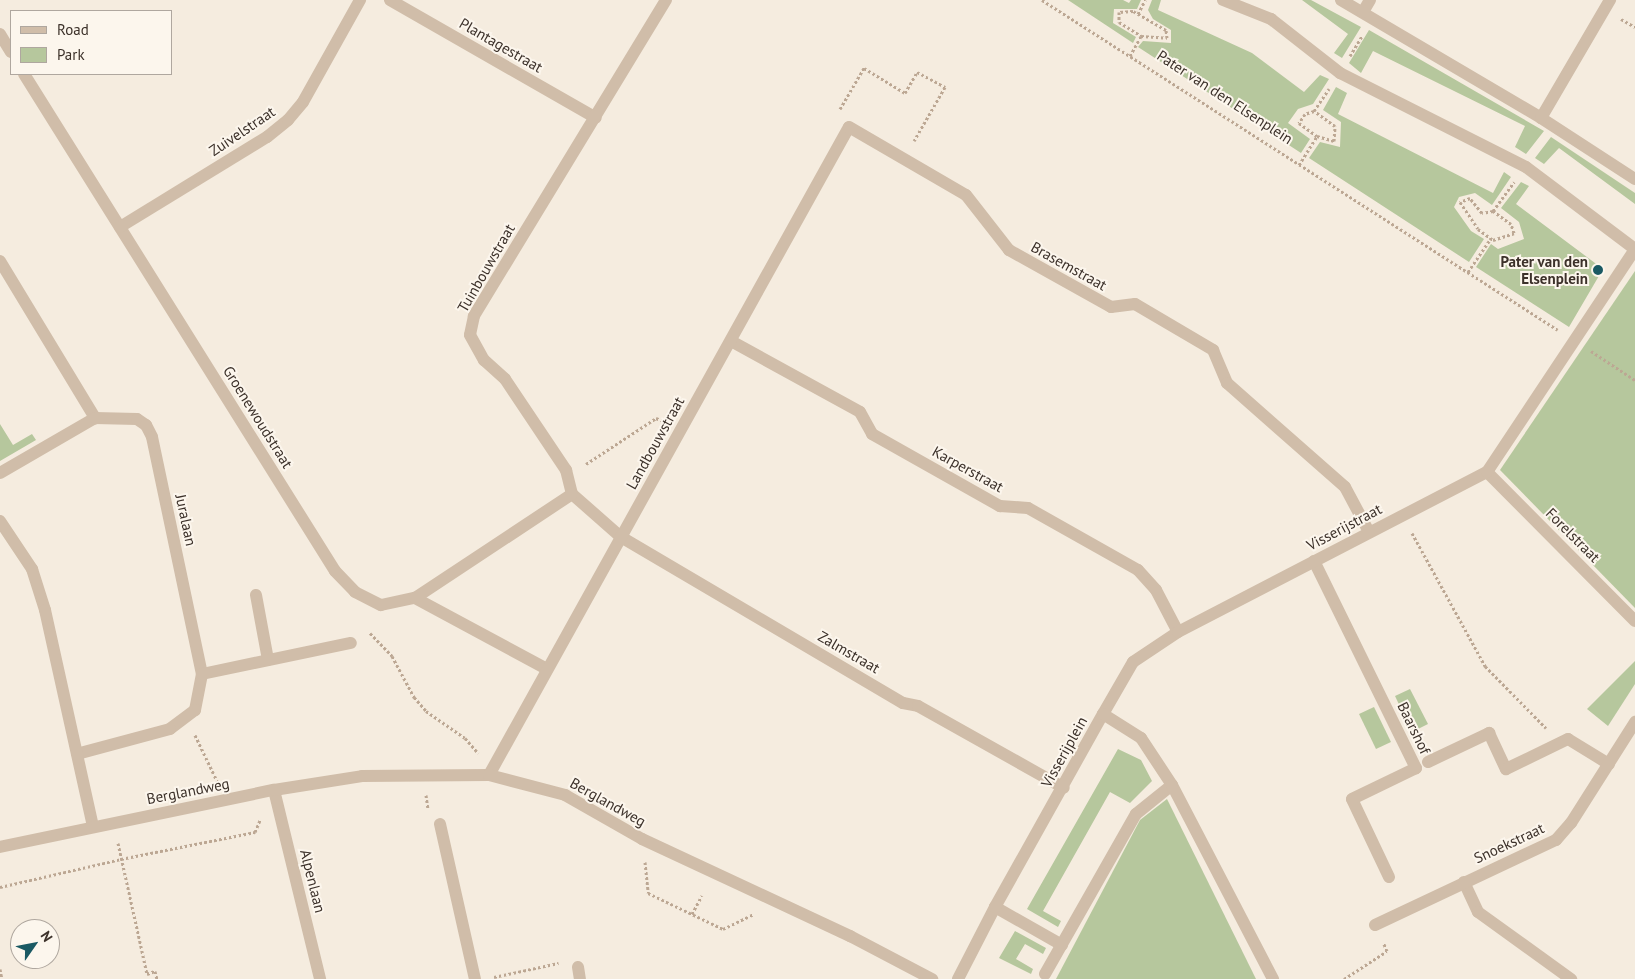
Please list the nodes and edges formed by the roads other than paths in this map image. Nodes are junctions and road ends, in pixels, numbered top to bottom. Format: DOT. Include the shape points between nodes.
graph roads {
  1 [pos="360,0"];
  2 [pos="390,0"];
  3 [pos="666,0"];
  4 [pos="1224,0"];
  5 [pos="1341,0"];
  6 [pos="1370,0"];
  7 [pos="1610,0"];
  8 [pos="1363,12"];
  9 [pos="0,34"];
  10 [pos="10,50"];
  11 [pos="25,75"];
  12 [pos="596,118"];
  13 [pos="1541,118"];
  14 [pos="849,127"];
  15 [pos="1635,180"];
  16 [pos="120,227"];
  17 [pos="1635,249"];
  18 [pos="0,260"];
  19 [pos="732,341"];
  20 [pos="95,418"];
  21 [pos="1487,472"];
  22 [pos="0,473"];
  23 [pos="572,494"];
  24 [pos="0,521"];
  25 [pos="1368,532"];
  26 [pos="621,537"];
  27 [pos="1314,561"];
  28 [pos="256,595"];
  29 [pos="415,598"];
  30 [pos="1635,621"];
  31 [pos="1178,632"];
  32 [pos="351,643"];
  33 [pos="268,660"];
  34 [pos="547,669"];
  35 [pos="202,674"];
  36 [pos="1103,714"];
  37 [pos="1635,722"];
  38 [pos="77,754"];
  39 [pos="1428,762"];
  40 [pos="1609,764"];
  41 [pos="490,772"];
  42 [pos="1172,785"];
  43 [pos="1064,788"];
  44 [pos="274,790"];
  45 [pos="440,824"];
  46 [pos="93,827"];
  47 [pos="0,847"];
  48 [pos="1389,877"];
  49 [pos="1464,882"];
  50 [pos="994,907"];
  51 [pos="1375,925"];
  52 [pos="1062,945"];
  53 [pos="1044,974"];
  54 [pos="320,979"];
  55 [pos="475,979"];
  56 [pos="932,979"];
  57 [pos="958,979"];
  58 [pos="1273,979"];
  59 [pos="1571,979"];
  1 -- 16 [label="street, Zuivelstraat" via="303,102 288,120 267,137"];
  2 -- 12 [label="street, Plantagestraat"];
  3 -- 12 [label="street, Tuinbouwstraat"];
  4 -- 17 [label="street" via="1271,19 1340,73 1526,166"];
  5 -- 8 [label="street"];
  6 -- 8 [label="street"];
  7 -- 13 [label="street"];
  8 -- 13 [label="street"];
  9 -- 10 [label="street"];
  11 -- 16 [label="street, Groenewoudstraat"];
  12 -- 23 [label="street, Tuinbouwstraat" via="474,316 470,335 484,360 505,378 567,476"];
  13 -- 15 [label="street"];
  14 -- 19 [label="street, Landbouwstraat"];
  14 -- 25 [label="street, Brasemstraat" via="966,195 1009,250 1111,307 1135,304 1213,350 1227,383 1346,487"];
  16 -- 29 [label="street, Groenewoudstraat" via="335,571 355,592 381,605"];
  17 -- 21 [label="street, Visserijstraat"];
  18 -- 20 [label="street"];
  19 -- 26 [label="street, Landbouwstraat"];
  19 -- 31 [label="street, Karperstraat" via="860,412 872,434 880,439 1000,506 1028,508 1138,570 1156,590"];
  20 -- 22 [label="street"];
  20 -- 35 [label="street, Juralaan" via="137,419 146,425 152,437"];
  21 -- 25 [label="street, Visserijstraat"];
  21 -- 30 [label="street, Forelstraat"];
  23 -- 26 [label="street"];
  23 -- 29 [label="street"];
  24 -- 38 [label="street" via="32,569 45,610"];
  25 -- 27 [label="street, Visserijstraat"];
  26 -- 34 [label="street, Landbouwstraat"];
  26 -- 43 [label="street, Zalmstraat" via="903,703 918,706"];
  27 -- 31 [label="street, Visserijstraat"];
  27 -- 48 [label="street, Baarshof" via="1416,768 1352,799"];
  28 -- 33 [label="street"];
  29 -- 34 [label="street"];
  31 -- 36 [label="street, Visserijstraat" via="1133,662"];
  32 -- 33 [label="street"];
  33 -- 35 [label="street"];
  34 -- 41 [label="street, Landbouwstraat"];
  35 -- 38 [label="street, Juralaan" via="195,710 170,729"];
  36 -- 42 [label="street, Visserijplein" via="1141,738"];
  36 -- 43 [label="street, Visserijplein"];
  37 -- 40 [label="street, Snoekstraat"];
  38 -- 46 [label="street"];
  39 -- 40 [label="street, Baarshof" via="1489,733 1506,769 1568,739"];
  40 -- 49 [label="street, Snoekstraat" via="1572,824 1556,840"];
  41 -- 44 [label="street, Berglandweg" via="362,776"];
  41 -- 56 [label="street, Berglandweg" via="565,795 642,839 850,936"];
  42 -- 52 [label="street" via="1136,814"];
  42 -- 58 [label="street, Visserijplein"];
  43 -- 50 [label="street, Visserijplein"];
  44 -- 46 [label="street, Berglandweg"];
  44 -- 54 [label="street, Alpenlaan"];
  45 -- 55 [label="street"];
  46 -- 47 [label="street, Berglandweg"];
  49 -- 51 [label="street, Snoekstraat"];
  49 -- 59 [label="street" via="1478,912"];
  50 -- 52 [label="street"];
  50 -- 57 [label="street, Visserijplein"];
  52 -- 53 [label="street"];
}
